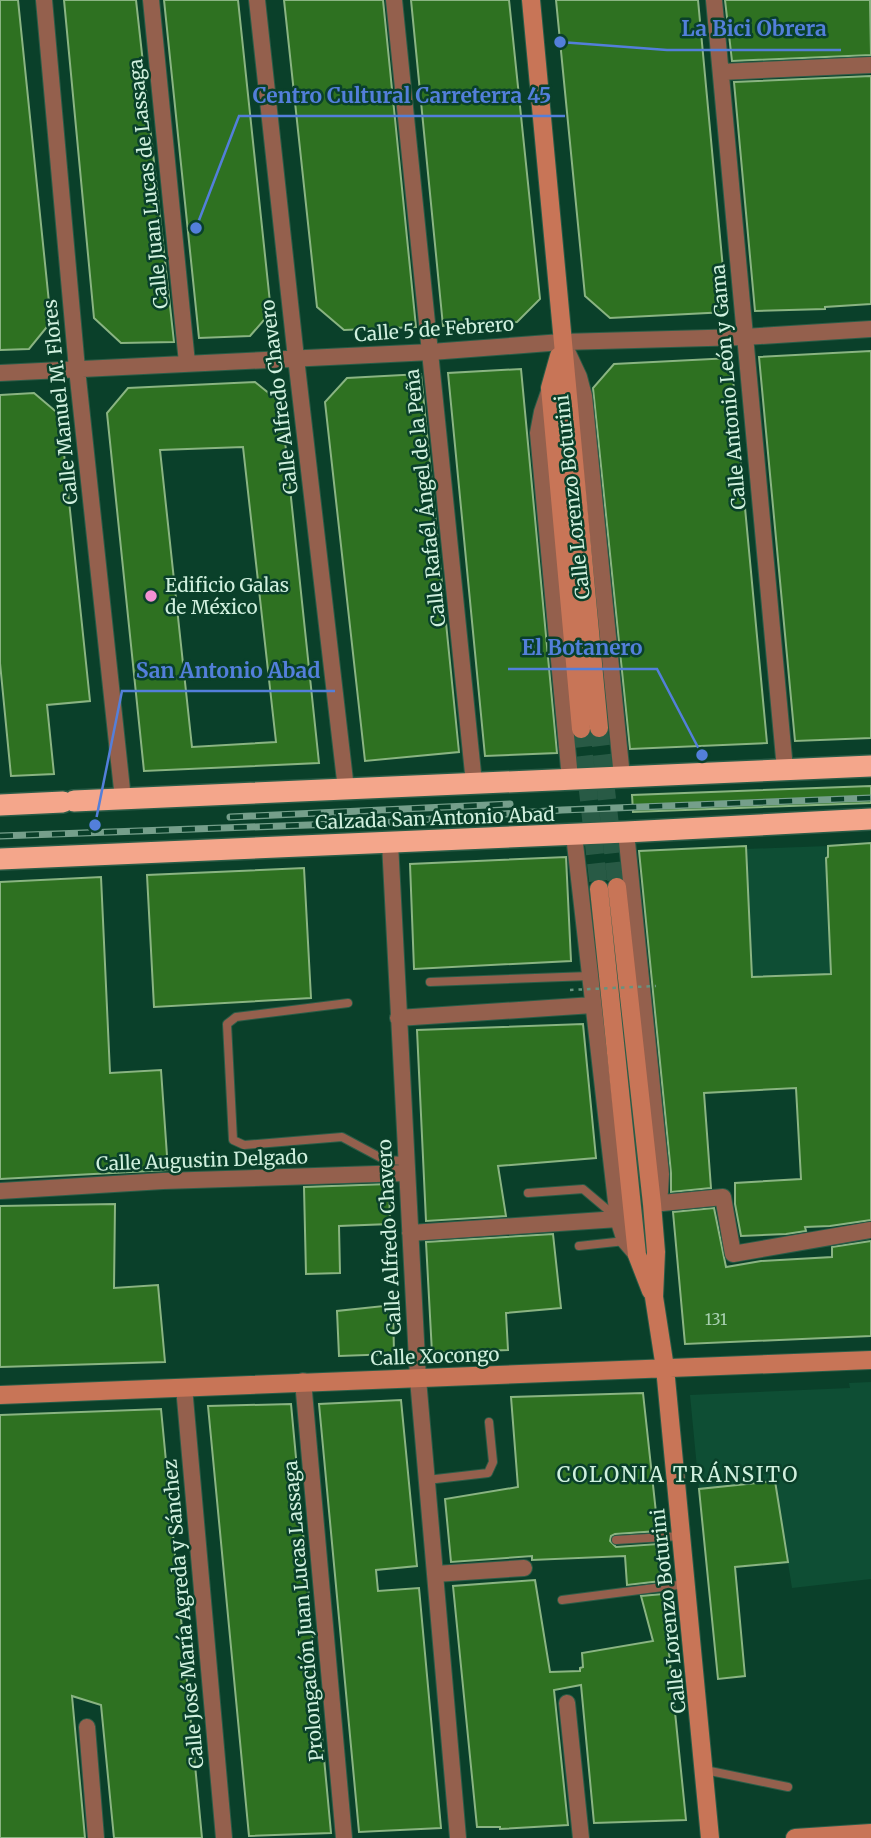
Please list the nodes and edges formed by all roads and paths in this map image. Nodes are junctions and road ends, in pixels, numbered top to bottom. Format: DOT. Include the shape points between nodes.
graph roads {
  1 [pos="44,0"];
  2 [pos="151,0"];
  3 [pos="257,0"];
  4 [pos="394,0"];
  5 [pos="531,0"];
  6 [pos="713,0"];
  7 [pos="871,65"];
  8 [pos="721,72"];
  9 [pos="871,330"];
  10 [pos="744,337"];
  11 [pos="562,342"];
  12 [pos="431,352"];
  13 [pos="296,358"];
  14 [pos="187,363"];
  15 [pos="77,369"];
  16 [pos="0,373"];
  17 [pos="550,388"];
  18 [pos="599,728"];
  19 [pos="581,729"];
  20 [pos="871,766"];
  21 [pos="785,769"];
  22 [pos="622,777"];
  23 [pos="570,779"];
  24 [pos="474,783"];
  25 [pos="346,789"];
  26 [pos="123,799"];
  27 [pos="0,805"];
  28 [pos="871,819"];
  29 [pos="626,832"];
  30 [pos="574,835"];
  31 [pos="390,843"];
  32 [pos="0,859"];
  33 [pos="590,976"];
  34 [pos="430,982"];
  35 [pos="656,986"];
  36 [pos="569,990"];
  37 [pos="348,1003"];
  38 [pos="593,1005"];
  39 [pos="398,1018"];
  40 [pos="406,1167"];
  41 [pos="0,1191"];
  42 [pos="528,1193"];
  43 [pos="652,1204"];
  44 [pos="618,1219"];
  45 [pos="871,1230"];
  46 [pos="410,1233"];
  47 [pos="625,1241"];
  48 [pos="579,1246"];
  49 [pos="637,1255"];
  50 [pos="654,1297"];
  51 [pos="871,1360"];
  52 [pos="665,1368"];
  53 [pos="418,1378"];
  54 [pos="303,1381"];
  55 [pos="184,1387"];
  56 [pos="0,1395"];
  57 [pos="489,1422"];
  58 [pos="427,1480"];
  59 [pos="681,1536"];
  60 [pos="616,1540"];
  61 [pos="524,1568"];
  62 [pos="435,1574"];
  63 [pos="686,1584"];
  64 [pos="562,1600"];
  65 [pos="567,1703"];
  66 [pos="88,1727"];
  67 [pos="705,1770"];
  68 [pos="788,1787"];
  69 [pos="871,1833"];
  70 [pos="819,1837"];
  71 [pos="96,1838"];
  72 [pos="224,1838"];
  73 [pos="344,1838"];
  74 [pos="458,1838"];
  75 [pos="581,1838"];
  76 [pos="710,1838"];
  77 [pos="795,1838"];
  1 -- 15 [label="street, Calle Manuel M. Flores"];
  2 -- 14 [label="street, Calle Juan Lucas de Lassaga"];
  3 -- 13 [label="street, Calle Alfredo Chavero"];
  4 -- 12 [label="street, Calle Rafaél Ángel de la Peña"];
  5 -- 11 [label="main road, Calle Lorenzo Boturini"];
  6 -- 8 [label="street, Calle Antonio León y Gama"];
  7 -- 8 [label="street"];
  8 -- 10 [label="street, Calle Antonio León y Gama"];
  9 -- 10 [label="street, Calle 5 de Febrero"];
  10 -- 11 [label="street, Calle 5 de Febrero"];
  10 -- 21 [label="street, Calle Antonio León y Gama"];
  11 -- 12 [label="street, Calle 5 de Febrero"];
  11 -- 17 [label="main road, Calle Lorenzo Boturini"];
  11 -- 18 [label="main road, Calle Lorenzo Boturini"];
  11 -- 22 [label="street, Calle Lorenzo Boturini" via="584,396"];
  12 -- 13 [label="street, Calle 5 de Febrero"];
  12 -- 24 [label="street, Calle Rafaél Ángel de la Peña"];
  13 -- 14 [label="street, Calle 5 de Febrero"];
  13 -- 25 [label="street, Calle Alfredo Chavero"];
  14 -- 15 [label="street, Calle 5 de Febrero"];
  15 -- 16 [label="street, Calle 5 de Febrero"];
  15 -- 26 [label="street, Calle Manuel M. Flores"];
  17 -- 19 [label="main road, Calle Lorenzo Boturini"];
  17 -- 23 [label="street, Calle Lorenzo Boturini" via="538,433"];
  20 -- 21 [label="highway, Calzada San Antonio Abad"];
  21 -- 22 [label="highway, Calzada San Antonio Abad"];
  22 -- 23 [label="highway, Calzada San Antonio Abad"];
  23 -- 24 [label="highway, Calzada San Antonio Abad"];
  24 -- 25 [label="highway, Calzada San Antonio Abad"];
  25 -- 26 [label="highway, Calzada San Antonio Abad"];
  26 -- 27 [label="highway, Calzada San Antonio Abad"];
  28 -- 29 [label="highway, Calzada San Antonio Abad"];
  29 -- 30 [label="highway, Calzada San Antonio Abad"];
  29 -- 43 [label="street, Calle Lorenzo Boturini" via="661,1174 660,1192"];
  30 -- 31 [label="highway, Calzada San Antonio Abad"];
  30 -- 33 [label="street, Calle Lorenzo Boturini"];
  31 -- 32 [label="highway, Calzada San Antonio Abad"];
  31 -- 39 [label="street, Calle Alfredo Chavero"];
  33 -- 34 [label="lane"];
  33 -- 38 [label="street, Calle Lorenzo Boturini"];
  35 -- 36 [label="path, bridge"];
  37 -- 40 [label="lane" via="230,1019 226,1029 233,1140 244,1145 342,1137"];
  38 -- 39 [label="street"];
  38 -- 44 [label="street, Calle Lorenzo Boturini"];
  39 -- 40 [label="street, Calle Alfredo Chavero"];
  40 -- 41 [label="street, Calle Augustin Delgado"];
  40 -- 46 [label="street, Calle Alfredo Chavero"];
  42 -- 44 [label="lane" via="583,1189"];
  43 -- 45 [label="street" via="723,1197 733,1254"];
  43 -- 49 [label="main road, Calle Lorenzo Boturini" via="608,888"];
  43 -- 50 [label="main road, Calle Lorenzo Boturini"];
  44 -- 46 [label="street"];
  44 -- 47 [label="street, Calle Lorenzo Boturini"];
  46 -- 53 [label="street, Calle Alfredo Chavero"];
  47 -- 48 [label="lane"];
  47 -- 49 [label="street, Calle Lorenzo Boturini"];
  49 -- 50 [label="main road, Calle Lorenzo Boturini"];
  50 -- 52 [label="main road, Calle Lorenzo Boturini"];
  51 -- 52 [label="main road, Calle Xocongo"];
  52 -- 53 [label="main road, Calle Xocongo"];
  52 -- 59 [label="main road, Calle Lorenzo Boturini"];
  53 -- 54 [label="main road, Calle Xocongo"];
  53 -- 58 [label="street, Calle Alfredo Chavero"];
  54 -- 55 [label="main road, Calle Xocongo"];
  54 -- 73 [label="street, Prolongación Juan Lucas Lassaga"];
  55 -- 56 [label="main road, Calle Xocongo"];
  55 -- 72 [label="street, Calle José María Agreda y Sánchez"];
  57 -- 58 [label="lane" via="493,1462 488,1473"];
  58 -- 62 [label="street, Calle Alfredo Chavero"];
  59 -- 60 [label="lane"];
  59 -- 63 [label="main road, Calle Lorenzo Boturini"];
  61 -- 62 [label="street"];
  62 -- 74 [label="street, Calle Alfredo Chavero"];
  63 -- 64 [label="lane"];
  63 -- 67 [label="main road, Calle Lorenzo Boturini"];
  65 -- 75 [label="street"];
  66 -- 71 [label="street"];
  67 -- 68 [label="lane"];
  67 -- 76 [label="main road, Calle Lorenzo Boturini"];
  69 -- 70 [label="main road"];
  70 -- 77 [label="main road"];
}
